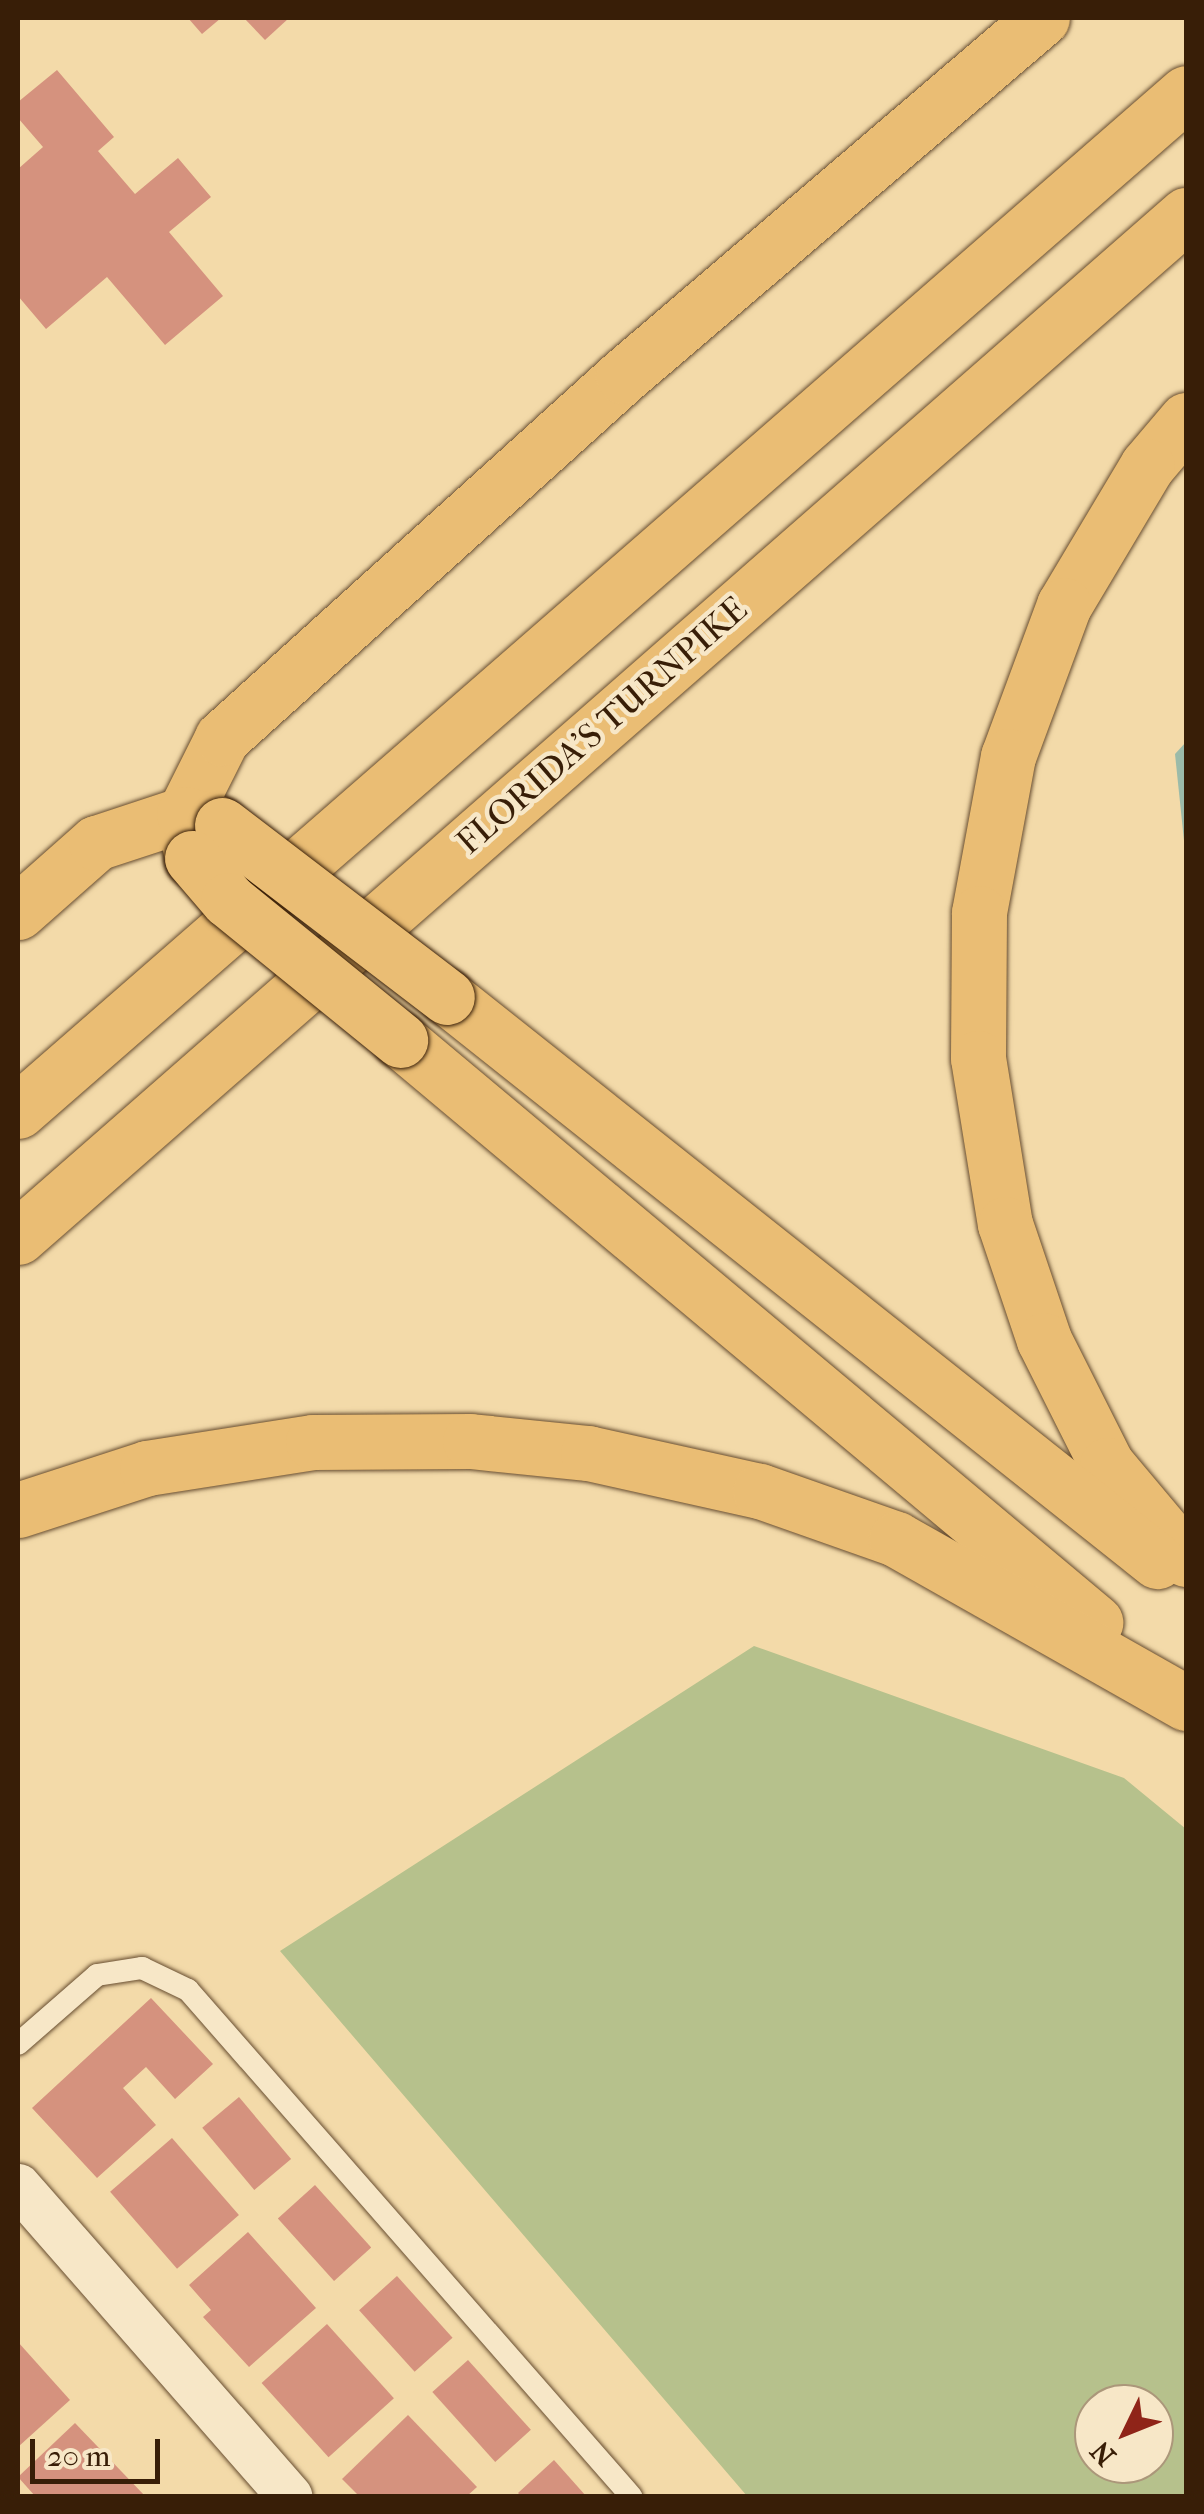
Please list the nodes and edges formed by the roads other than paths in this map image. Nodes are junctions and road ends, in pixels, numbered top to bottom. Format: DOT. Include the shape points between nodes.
graph roads {
  1 [pos="1042,18"];
  2 [pos="1186,94"];
  3 [pos="1186,214"];
  4 [pos="1186,420"];
  5 [pos="200,832"];
  6 [pos="18,912"];
  7 [pos="18,1111"];
  8 [pos="18,1237"];
  9 [pos="18,1510"];
  10 [pos="1186,1559"];
  11 [pos="1186,1584"];
  12 [pos="1186,1700"];
  13 [pos="18,2044"];
  14 [pos="18,2186"];
  15 [pos="289,2496"];
  16 [pos="632,2496"];
  1 -- 5 [label="highway" via="222,738"];
  2 -- 7 [label="highway"];
  3 -- 8 [label="highway, FLORIDA'S TURNPIKE"];
  4 -- 10 [label="highway" via="1147,466 1064,605 1008,756 979,912 978,1058 1005,1224 1044,1340 1107,1465"];
  5 -- 6 [label="highway" via="96,844"];
  5 -- 11 [label="highway, bridge" via="446,997"];
  5 -- 12 [label="highway, bridge" via="228,900"];
  9 -- 12 [label="highway" via="147,1468 313,1442 470,1441 588,1453 760,1491 896,1539"];
  13 -- 16 [label="lane" via="97,1975 142,1968 188,1990"];
  14 -- 15 [label="street"];
}
